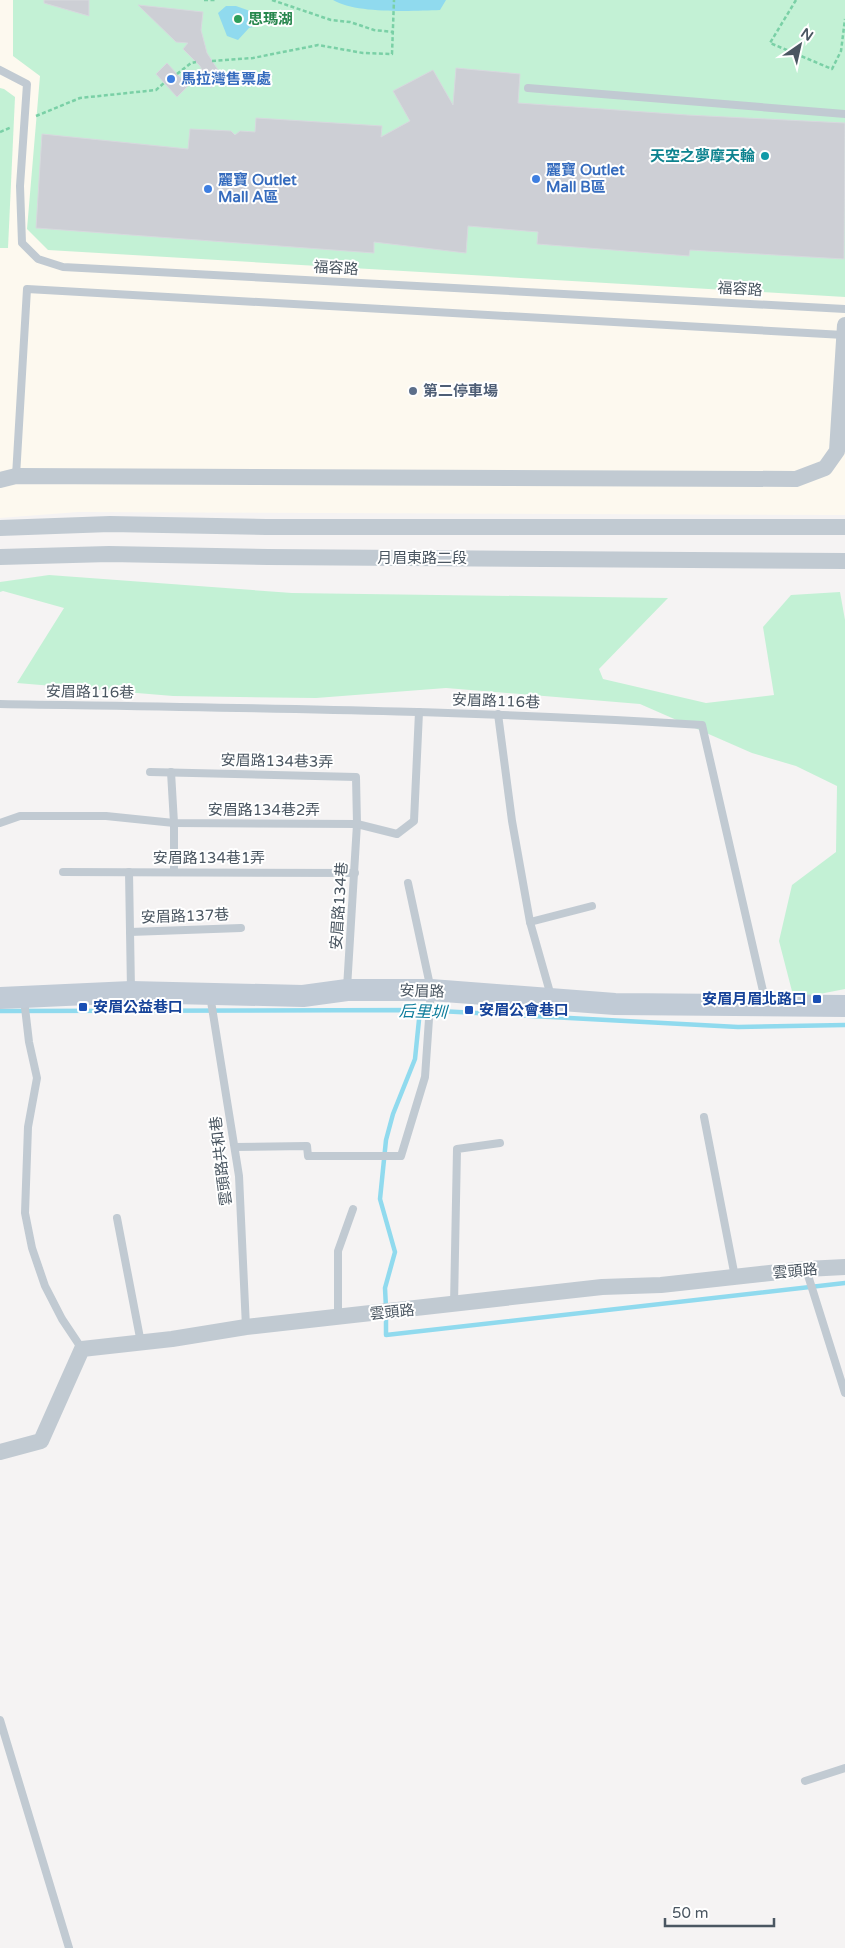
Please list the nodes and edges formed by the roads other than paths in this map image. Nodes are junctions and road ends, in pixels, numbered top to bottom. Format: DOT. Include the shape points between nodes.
graph roads {
  1 [pos="0,70"];
  2 [pos="528,88"];
  3 [pos="845,114"];
  4 [pos="845,309"];
  5 [pos="845,325"];
  6 [pos="844,335"];
  7 [pos="8,478"];
  8 [pos="845,527"];
  9 [pos="0,528"];
  10 [pos="0,557"];
  11 [pos="845,561"];
  12 [pos="0,704"];
  13 [pos="419,712"];
  14 [pos="498,714"];
  15 [pos="150,772"];
  16 [pos="171,772"];
  17 [pos="0,823"];
  18 [pos="174,823"];
  19 [pos="358,824"];
  20 [pos="63,872"];
  21 [pos="129,872"];
  22 [pos="174,872"];
  23 [pos="355,873"];
  24 [pos="408,883"];
  25 [pos="592,906"];
  26 [pos="530,922"];
  27 [pos="241,928"];
  28 [pos="130,932"];
  29 [pos="347,990"];
  30 [pos="431,990"];
  31 [pos="131,992"];
  32 [pos="210,993"];
  33 [pos="0,998"];
  34 [pos="24,998"];
  35 [pos="552,1000"];
  36 [pos="766,1006"];
  37 [pos="845,1006"];
  38 [pos="704,1117"];
  39 [pos="500,1143"];
  40 [pos="234,1146"];
  41 [pos="353,1209"];
  42 [pos="117,1218"];
  43 [pos="845,1267"];
  44 [pos="806,1269"];
  45 [pos="735,1277"];
  46 [pos="454,1304"];
  47 [pos="338,1317"];
  48 [pos="246,1327"];
  49 [pos="141,1343"];
  50 [pos="82,1349"];
  51 [pos="845,1393"];
  52 [pos="0,1452"];
  53 [pos="0,1720"];
  54 [pos="845,1768"];
  55 [pos="805,1781"];
  56 [pos="69,1948"];
  1 -- 4 [label="lane, 福容路" via="27,84 20,186 22,243 38,259 63,267"];
  2 -- 3 [label="lane"];
  5 -- 6 [label="street"];
  6 -- 7 [label="street" via="837,450 825,468 796,478"];
  6 -- 7 [label="lane" via="27,289"];
  8 -- 9 [label="street, 月眉東路二段" via="110,524"];
  10 -- 11 [label="street, 月眉東路二段" via="109,554"];
  12 -- 13 [label="lane, 安眉路116巷"];
  13 -- 14 [label="lane, 安眉路116巷"];
  13 -- 19 [label="lane, 安眉路134巷2弄" via="414,821 397,834"];
  14 -- 26 [label="lane"];
  14 -- 36 [label="lane, 安眉路116巷" via="702,725"];
  15 -- 16 [label="lane, 安眉路134巷3弄"];
  16 -- 18 [label="lane"];
  16 -- 19 [label="lane, 安眉路134巷3弄" via="356,777"];
  17 -- 18 [label="lane, 安眉路134巷2弄" via="20,816 106,816"];
  18 -- 19 [label="lane, 安眉路134巷2弄"];
  18 -- 22 [label="lane"];
  19 -- 23 [label="lane, 安眉路134巷"];
  20 -- 21 [label="lane, 安眉路134巷1弄"];
  21 -- 22 [label="lane, 安眉路134巷1弄"];
  21 -- 28 [label="lane, 安眉路137巷"];
  22 -- 23 [label="lane, 安眉路134巷1弄"];
  23 -- 29 [label="lane, 安眉路134巷"];
  24 -- 30 [label="lane"];
  25 -- 26 [label="lane"];
  26 -- 35 [label="lane"];
  27 -- 28 [label="lane, 安眉路137巷"];
  28 -- 31 [label="lane, 安眉路137巷"];
  29 -- 30 [label="street, 安眉路"];
  29 -- 32 [label="street, 安眉路" via="303,996"];
  30 -- 35 [label="street, 安眉路"];
  30 -- 40 [label="lane" via="425,1077 402,1156 308,1156 307,1146"];
  31 -- 32 [label="street, 安眉路"];
  31 -- 34 [label="street, 安眉路"];
  32 -- 40 [label="lane, 雲頭路共和巷"];
  33 -- 34 [label="street, 安眉路"];
  34 -- 50 [label="lane" via="37,1078 28,1127 25,1212 32,1248 45,1286"];
  35 -- 36 [label="street, 安眉路"];
  36 -- 37 [label="street, 安眉路"];
  38 -- 45 [label="lane"];
  39 -- 46 [label="lane" via="457,1149"];
  40 -- 48 [label="lane, 雲頭路共和巷" via="239,1176"];
  41 -- 47 [label="lane" via="338,1251"];
  42 -- 49 [label="lane"];
  43 -- 44 [label="street, 雲頭路"];
  44 -- 45 [label="street, 雲頭路"];
  44 -- 51 [label="lane"];
  45 -- 46 [label="street, 雲頭路"];
  46 -- 47 [label="street, 雲頭路"];
  47 -- 48 [label="street, 雲頭路"];
  48 -- 49 [label="street, 雲頭路"];
  49 -- 50 [label="street, 雲頭路"];
  50 -- 52 [label="street" via="41,1440"];
  53 -- 56 [label="lane"];
  54 -- 55 [label="lane"];
}
